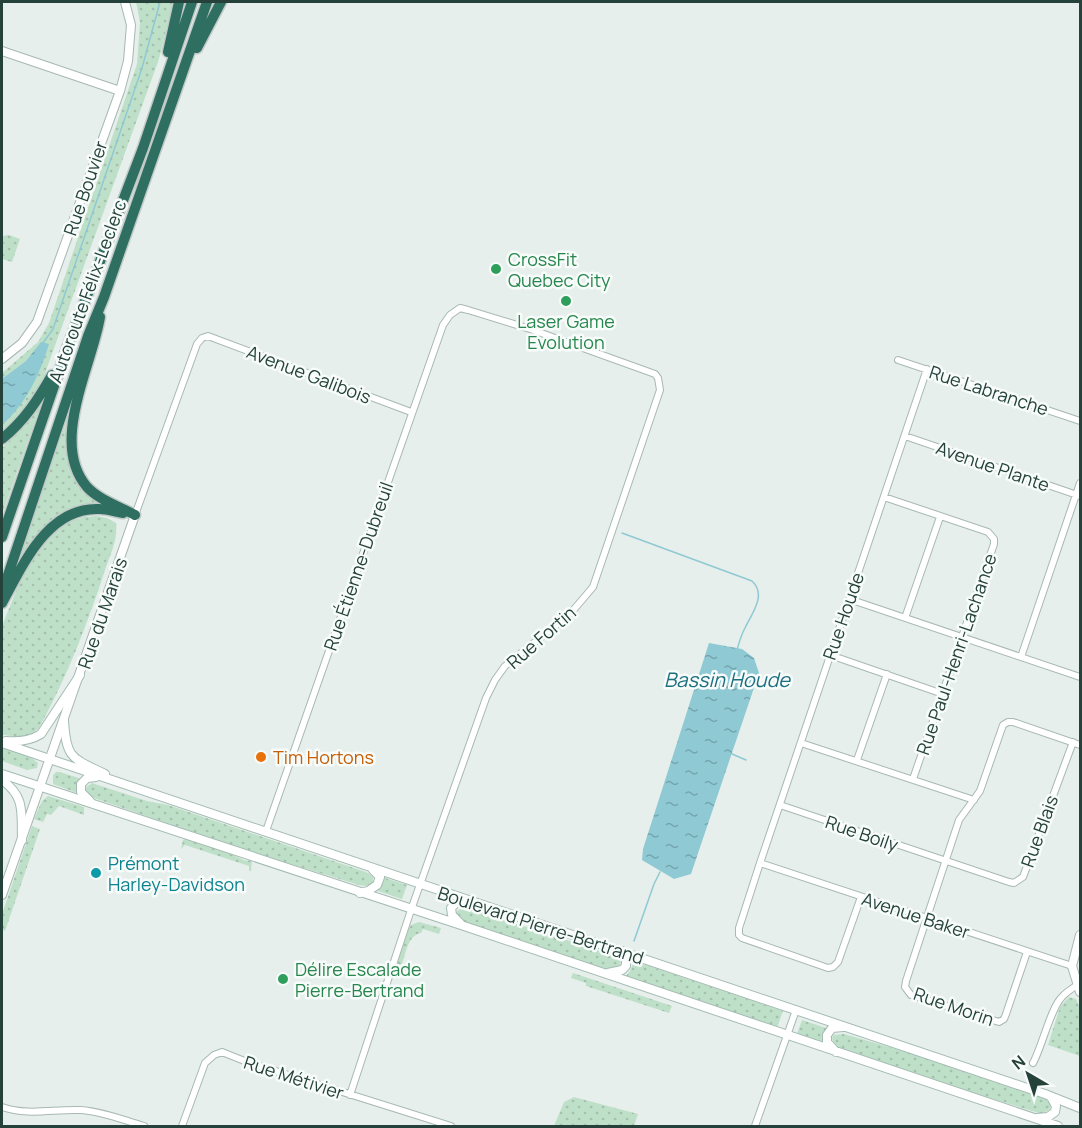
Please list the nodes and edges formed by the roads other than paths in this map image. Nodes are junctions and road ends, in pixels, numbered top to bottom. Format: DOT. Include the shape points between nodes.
graph roads {
  1 [pos="126,2"];
  2 [pos="179,2"];
  3 [pos="192,2"];
  4 [pos="207,2"];
  5 [pos="221,2"];
  6 [pos="2,51"];
  7 [pos="187,55"];
  8 [pos="120,91"];
  9 [pos="122,202"];
  10 [pos="104,297"];
  11 [pos="460,308"];
  12 [pos="208,336"];
  13 [pos="66,351"];
  14 [pos="2,359"];
  15 [pos="898,360"];
  16 [pos="927,369"];
  17 [pos="411,412"];
  18 [pos="1080,421"];
  19 [pos="904,436"];
  20 [pos="2,439"];
  21 [pos="1080,483"];
  22 [pos="1078,495"];
  23 [pos="884,497"];
  24 [pos="135,515"];
  25 [pos="940,517"];
  26 [pos="2,537"];
  27 [pos="2,593"];
  28 [pos="849,599"];
  29 [pos="2,603"];
  30 [pos="905,618"];
  31 [pos="962,638"];
  32 [pos="830,655"];
  33 [pos="1021,657"];
  34 [pos="887,674"];
  35 [pos="80,675"];
  36 [pos="1080,676"];
  37 [pos="943,694"];
  38 [pos="64,720"];
  39 [pos="2,742"];
  40 [pos="801,742"];
  41 [pos="1073,742"];
  42 [pos="1080,745"];
  43 [pos="51,760"];
  44 [pos="857,760"];
  45 [pos="2,774"];
  46 [pos="99,777"];
  47 [pos="913,779"];
  48 [pos="2,780"];
  49 [pos="41,787"];
  50 [pos="135,789"];
  51 [pos="974,800"];
  52 [pos="93,804"];
  53 [pos="780,805"];
  54 [pos="267,831"];
  55 [pos="22,840"];
  56 [pos="945,862"];
  57 [pos="760,863"];
  58 [pos="369,867"];
  59 [pos="420,884"];
  60 [pos="359,893"];
  61 [pos="2,895"];
  62 [pos="861,897"];
  63 [pos="471,902"];
  64 [pos="411,910"];
  65 [pos="926,918"];
  66 [pos="464,926"];
  67 [pos="1080,935"];
  68 [pos="622,951"];
  69 [pos="1027,952"];
  70 [pos="1072,966"];
  71 [pos="604,973"];
  72 [pos="1079,989"];
  73 [pos="796,1010"];
  74 [pos="846,1027"];
  75 [pos="786,1035"];
  76 [pos="837,1053"];
  77 [pos="1033,1063"];
  78 [pos="350,1095"];
  79 [pos="1052,1097"];
  80 [pos="2,1107"];
  81 [pos="1080,1108"];
  82 [pos="1034,1118"];
  83 [pos="144,1126"];
  84 [pos="182,1126"];
  85 [pos="451,1126"];
  86 [pos="755,1126"];
  87 [pos="1058,1126"];
  1 -- 8 [label="street, Rue Bouvier" via="131,25"];
  2 -- 9 [label="highway"];
  3 -- 9 [label="highway, Autoroute Félix-Leclerc"];
  4 -- 7 [label="highway, Autoroute Félix-Leclerc"];
  5 -- 7 [label="highway" via="196,48"];
  6 -- 8 [label="street"];
  7 -- 10 [label="highway, Autoroute Félix-Leclerc"];
  8 -- 14 [label="street, Rue Bouvier" via="37,322 22,344"];
  9 -- 13 [label="highway, Autoroute Félix-Leclerc"];
  10 -- 24 [label="highway" via="98,334 75,411 71,450 74,465 89,489"];
  10 -- 27 [label="highway, Autoroute Félix-Leclerc"];
  11 -- 17 [label="street, Rue Étienne-Dubreuil" via="443,325"];
  11 -- 59 [label="street, Rue Fortin" via="655,374 660,390 593,587 570,614 505,666 495,680"];
  12 -- 17 [label="street, Avenue Galibois"];
  12 -- 24 [label="street, Rue du Marais" via="197,344"];
  13 -- 20 [label="highway" via="34,407"];
  13 -- 26 [label="highway, Autoroute Félix-Leclerc"];
  15 -- 16 [label="street, Rue Labranche"];
  16 -- 18 [label="street, Rue Labranche"];
  16 -- 19 [label="street, Rue Houde"];
  17 -- 54 [label="street, Rue Étienne-Dubreuil"];
  19 -- 22 [label="street, Avenue Plante"];
  19 -- 23 [label="street, Rue Houde"];
  21 -- 22 [label="street"];
  22 -- 33 [label="street"];
  23 -- 25 [label="street, Rue Paul-Henri-Lachance"];
  23 -- 28 [label="street, Rue Houde"];
  24 -- 29 [label="highway" via="100,509 71,514 61,520 29,554"];
  24 -- 35 [label="street, Rue du Marais"];
  25 -- 30 [label="street"];
  25 -- 31 [label="street, Rue Paul-Henri-Lachance" via="988,532 994,539"];
  28 -- 30 [label="street"];
  28 -- 32 [label="street, Rue Houde"];
  30 -- 31 [label="street"];
  31 -- 33 [label="street"];
  31 -- 37 [label="street, Rue Paul-Henri-Lachance"];
  32 -- 34 [label="street"];
  32 -- 40 [label="street, Rue Houde"];
  33 -- 36 [label="street"];
  34 -- 37 [label="street"];
  34 -- 44 [label="street"];
  35 -- 38 [label="street, Rue du Marais"];
  35 -- 39 [label="main road" via="41,734 33,739"];
  37 -- 47 [label="street, Rue Paul-Henri-Lachance"];
  38 -- 43 [label="street, Rue du Marais"];
  38 -- 50 [label="main road" via="65,743 73,757"];
  39 -- 43 [label="main road, Boulevard Pierre-Bertrand"];
  40 -- 44 [label="street"];
  40 -- 53 [label="street, Rue Houde"];
  41 -- 42 [label="street"];
  41 -- 51 [label="street" via="1008,722 1000,729"];
  41 -- 56 [label="street, Rue Blais" via="1023,877 1009,882"];
  43 -- 46 [label="main road, Boulevard Pierre-Bertrand"];
  43 -- 49 [label="street, Rue du Marais"];
  44 -- 47 [label="street"];
  45 -- 49 [label="main road, Boulevard Pierre-Bertrand"];
  46 -- 50 [label="main road, Boulevard Pierre-Bertrand"];
  46 -- 52 [label="main road" via="87,778 81,784 82,793"];
  47 -- 51 [label="street"];
  48 -- 55 [label="main road" via="17,793 21,804"];
  49 -- 52 [label="main road, Boulevard Pierre-Bertrand"];
  49 -- 55 [label="street, Rue du Marais"];
  50 -- 54 [label="main road, Boulevard Pierre-Bertrand"];
  51 -- 56 [label="street" via="959,820"];
  52 -- 60 [label="main road, Boulevard Pierre-Bertrand"];
  53 -- 56 [label="street, Rue Boily"];
  53 -- 57 [label="street, Rue Houde"];
  54 -- 58 [label="main road, Boulevard Pierre-Bertrand"];
  55 -- 61 [label="street, Rue du Marais"];
  56 -- 65 [label="street"];
  57 -- 62 [label="street, Avenue Baker"];
  57 -- 62 [label="street, Rue Houde" via="739,935 828,968 838,962"];
  58 -- 59 [label="main road, Boulevard Pierre-Bertrand"];
  58 -- 60 [label="main road" via="380,876 378,883"];
  59 -- 63 [label="main road, Boulevard Pierre-Bertrand"];
  59 -- 64 [label="street, Rue Fortin"];
  60 -- 64 [label="main road, Boulevard Pierre-Bertrand"];
  62 -- 65 [label="street, Avenue Baker"];
  63 -- 66 [label="main road" via="457,902 451,908 451,915"];
  63 -- 68 [label="main road, Boulevard Pierre-Bertrand"];
  64 -- 66 [label="main road, Boulevard Pierre-Bertrand"];
  64 -- 78 [label="street, Rue Fortin"];
  65 -- 69 [label="street, Avenue Baker"];
  65 -- 69 [label="street, Rue Morin" via="906,981 905,987 912,995 999,1023 1006,1014"];
  66 -- 71 [label="main road, Boulevard Pierre-Bertrand"];
  67 -- 70 [label="street"];
  68 -- 71 [label="main road" via="627,962 625,968"];
  68 -- 73 [label="main road, Boulevard Pierre-Bertrand"];
  69 -- 70 [label="street, Avenue Baker"];
  70 -- 72 [label="street"];
  71 -- 75 [label="main road, Boulevard Pierre-Bertrand"];
  72 -- 77 [label="street" via="1061,997 1056,1005"];
  73 -- 74 [label="main road, Boulevard Pierre-Bertrand"];
  73 -- 75 [label="street"];
  74 -- 76 [label="main road" via="834,1027 827,1035 827,1042"];
  74 -- 79 [label="main road, Boulevard Pierre-Bertrand"];
  75 -- 76 [label="main road, Boulevard Pierre-Bertrand"];
  75 -- 86 [label="street"];
  76 -- 82 [label="main road, Boulevard Pierre-Bertrand"];
  78 -- 84 [label="street, Rue Métivier" via="222,1052 205,1063"];
  78 -- 85 [label="street, Rue Métivier"];
  79 -- 81 [label="main road, Boulevard Pierre-Bertrand"];
  79 -- 82 [label="main road" via="1055,1112"];
  80 -- 83 [label="street" via="19,1112 80,1110"];
  82 -- 87 [label="main road, Boulevard Pierre-Bertrand"];
}
